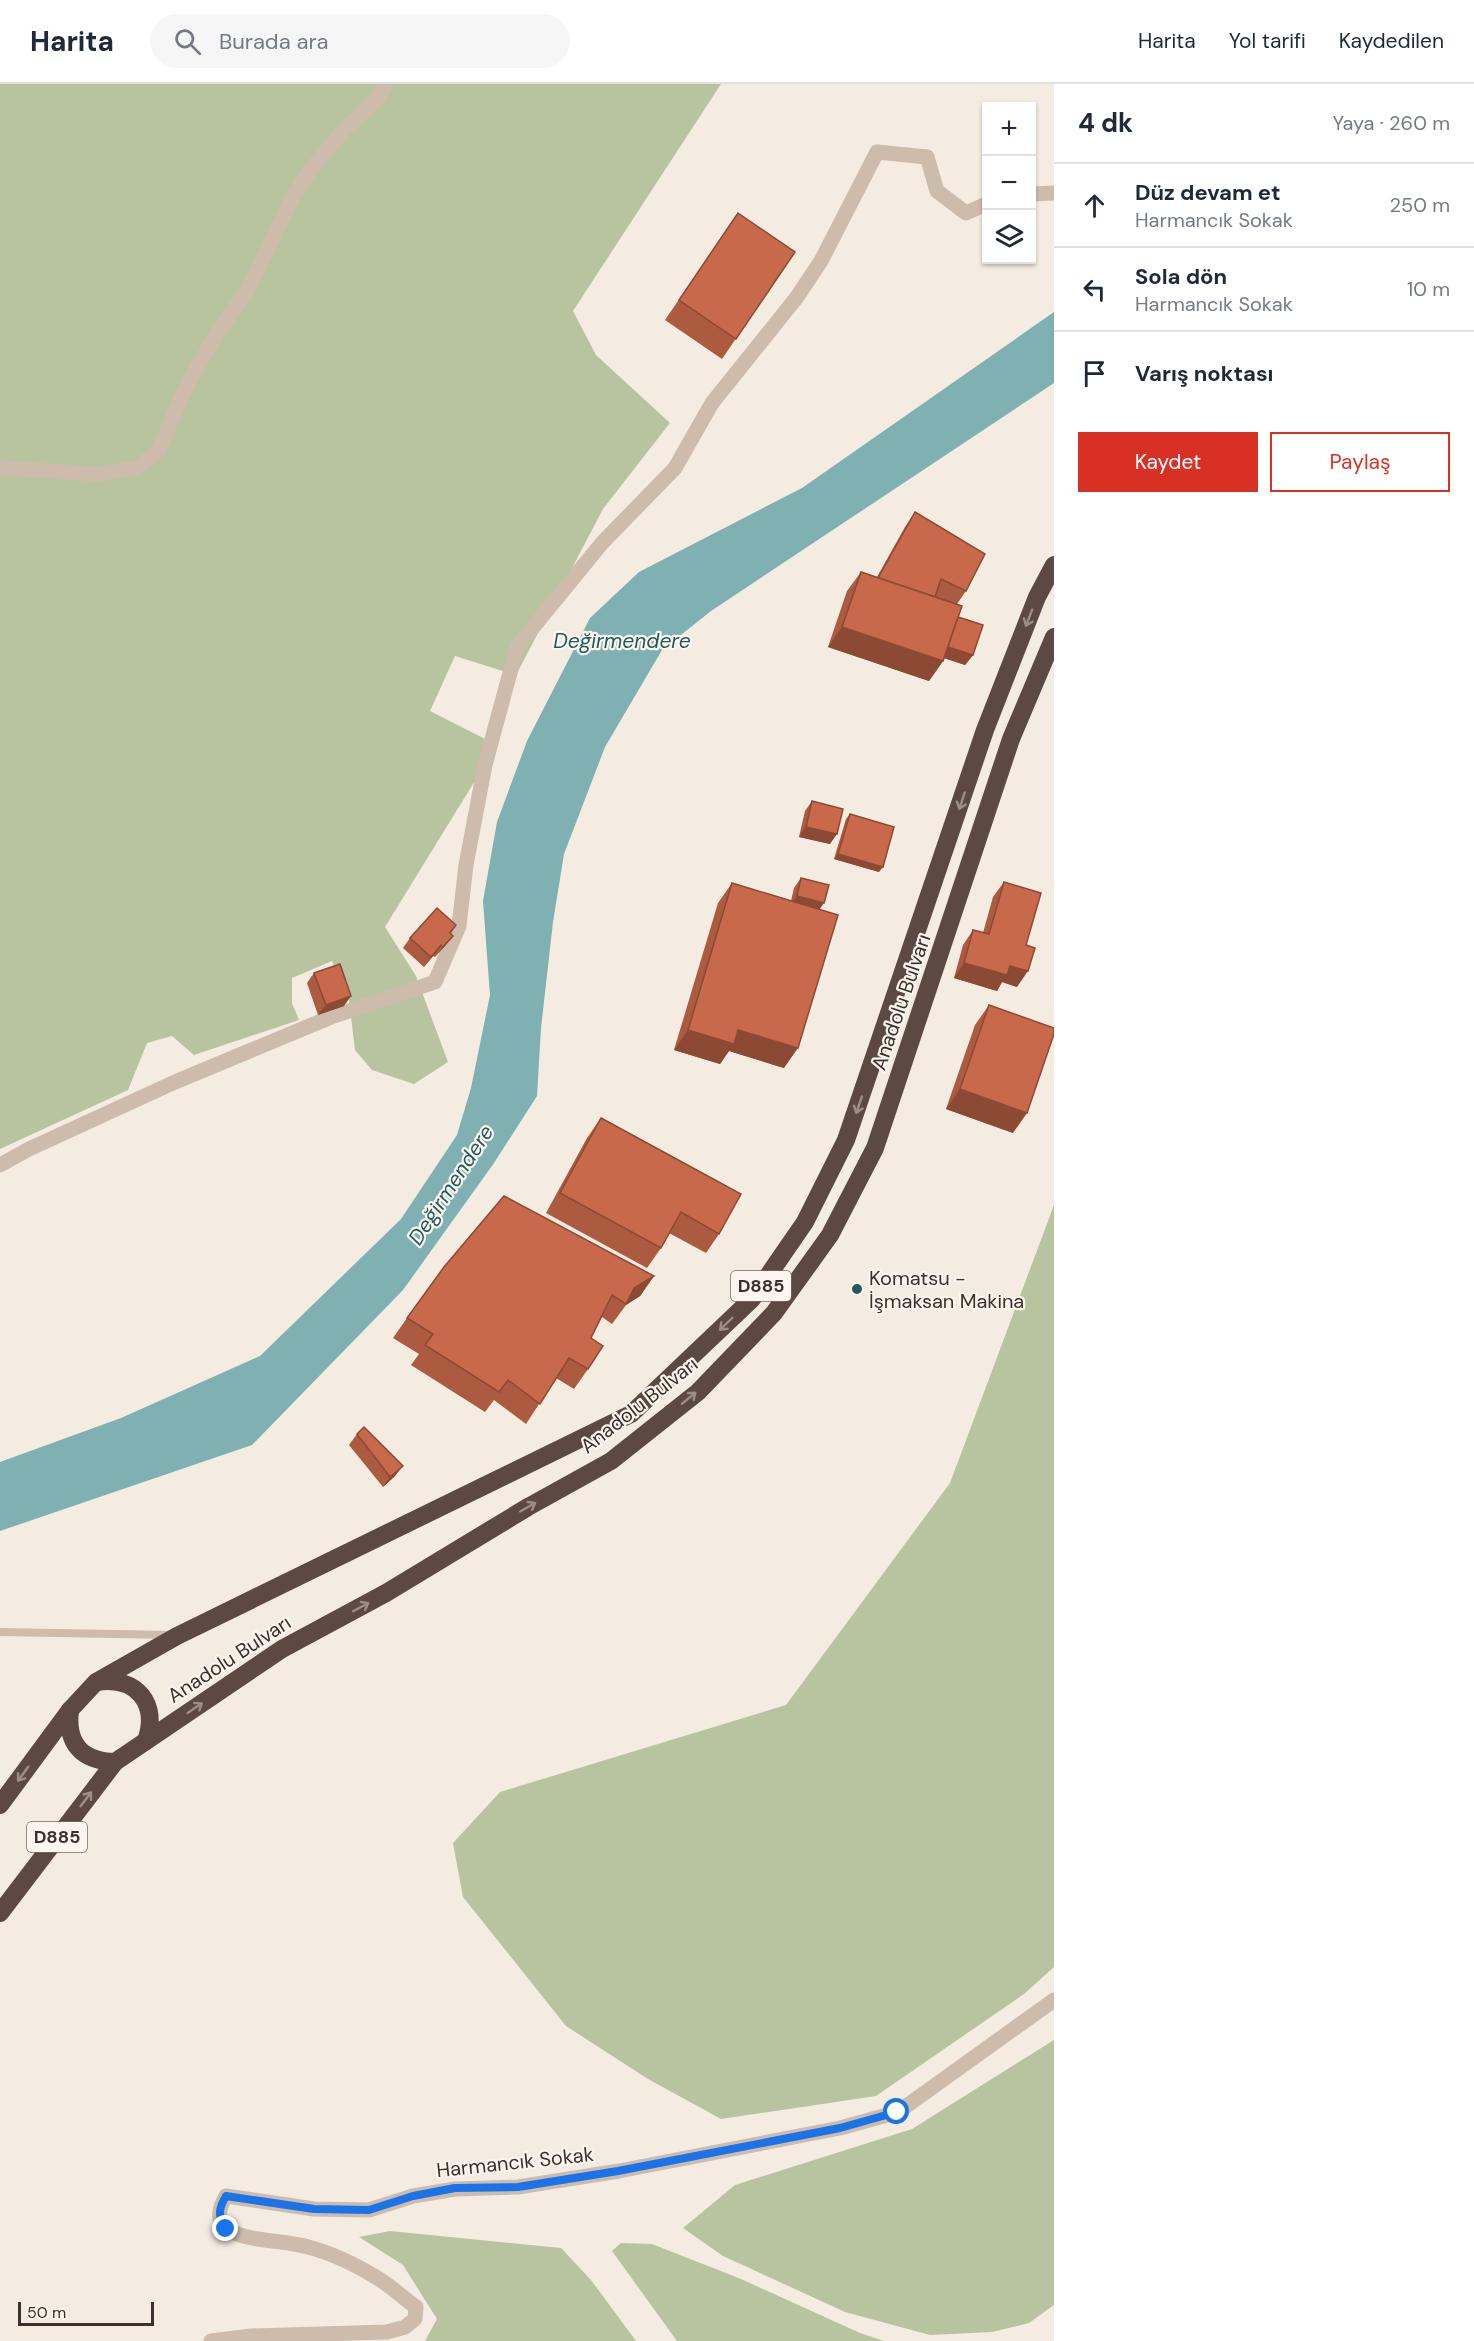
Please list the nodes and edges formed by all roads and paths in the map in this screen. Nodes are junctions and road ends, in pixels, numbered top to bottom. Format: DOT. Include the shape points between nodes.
graph roads {
  1 [pos="386,84"];
  2 [pos="1054,193"];
  3 [pos="1036,194"];
  4 [pos="982,206"];
  5 [pos="0,468"];
  6 [pos="1054,565"];
  7 [pos="1054,637"];
  8 [pos="0,1165"];
  9 [pos="0,1632"];
  10 [pos="177,1636"];
  11 [pos="96,1682"];
  12 [pos="69,1710"];
  13 [pos="146,1741"];
  14 [pos="115,1762"];
  15 [pos="0,1805"];
  16 [pos="0,1912"];
  17 [pos="1054,2000"];
  18 [pos="212,2341"];
  1 -- 5 [label="street" via="377,99 310,169 248,290 187,385 158,451 137,468 97,474"];
  2 -- 3 [label="street"];
  4 -- 8 [label="street" via="966,213 937,191 927,157 877,152 821,261 712,403 675,468 602,543 517,648 484,765 459,926 435,982 331,1017 186,1078"];
  6 -- 10 [label="highway, Anadolu Bulvarı / D885, one-way" via="1037,597 985,730 846,1140 805,1222 752,1299 632,1414"];
  13 -- 7 [label="highway, Anadolu Bulvarı / D885, one-way" via="282,1649 611,1461 698,1392 774,1313 830,1235 875,1148 1011,739"];
  9 -- 10 [label="lane"];
  10 -- 11 [label="highway, Anadolu Bulvarı / D885"];
  11 -- 12 [label="highway, Anadolu Bulvarı"];
  11 -- 13 [label="highway" via="124,1682 136,1689 150,1713"];
  12 -- 14 [label="highway" via="71,1736 78,1748 101,1762"];
  12 -- 15 [label="highway, Anadolu Bulvarı, one-way"];
  13 -- 14 [label="highway, Anadolu Bulvarı"];
  16 -- 14 [label="highway, Anadolu Bulvarı / D885, one-way"];
  17 -- 18 [label="street, Harmancık Sokak" via="897,2112 840,2128 518,2187 455,2188 369,2210 314,2209 226,2196 220,2207 220,2220 226,2229 307,2246 340,2259 380,2279 416,2307 415,2319 405,2327 387,2332"];
}
